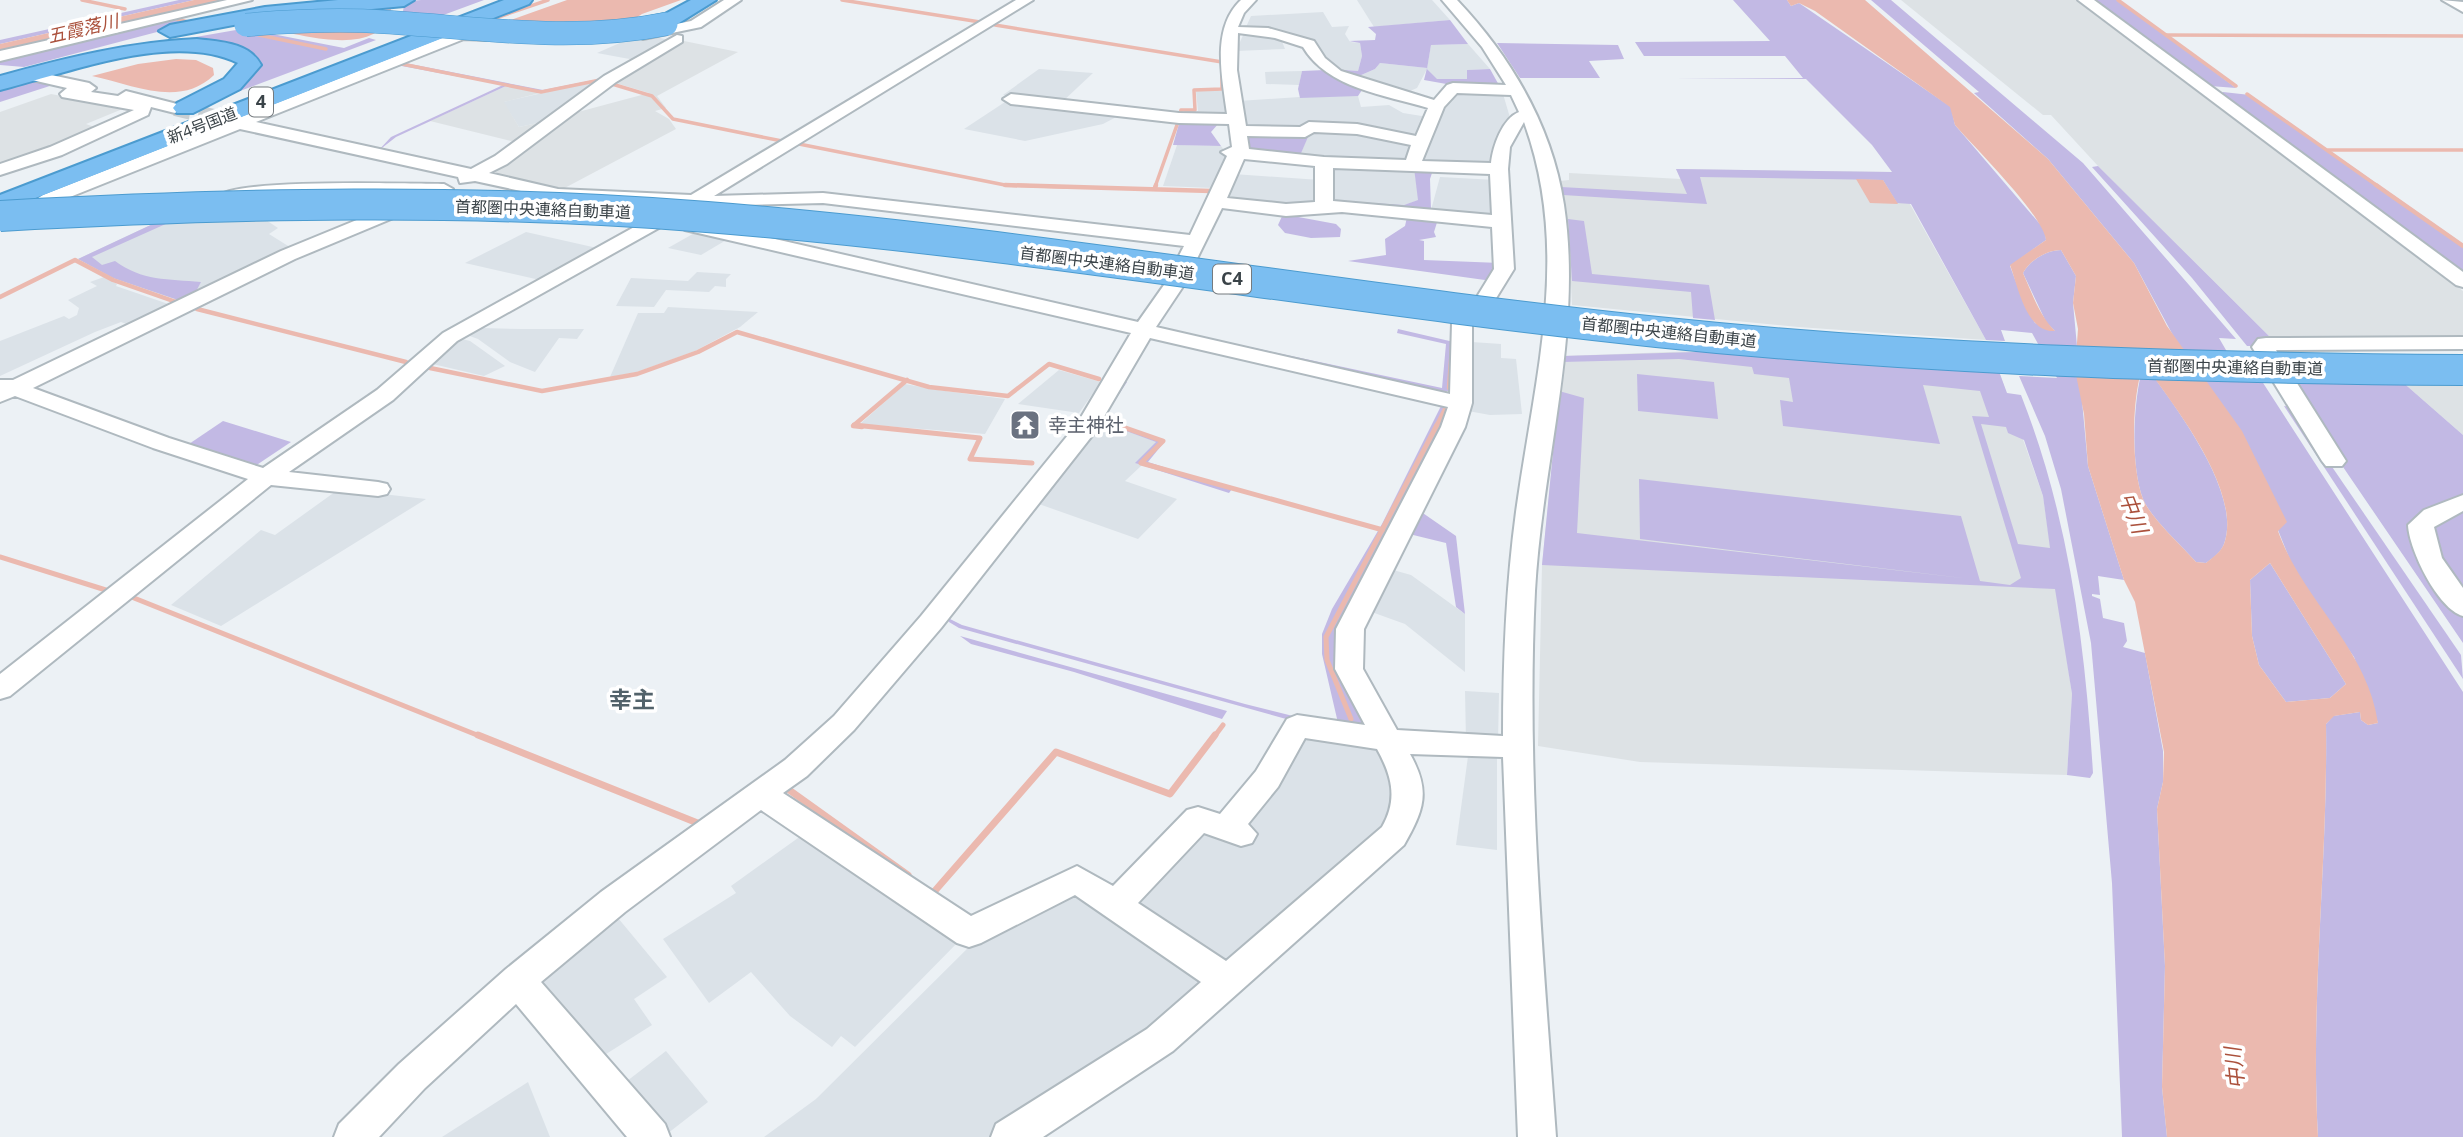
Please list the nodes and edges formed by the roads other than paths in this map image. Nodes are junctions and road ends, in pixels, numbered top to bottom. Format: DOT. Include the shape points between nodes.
graph roads {
  1 [pos="245,0"];
  2 [pos="404,0"];
  3 [pos="491,0"];
  4 [pos="522,0"];
  5 [pos="533,0"];
  6 [pos="706,0"];
  7 [pos="715,0"];
  8 [pos="734,0"];
  9 [pos="1026,0"];
  10 [pos="1435,0"];
  11 [pos="1449,0"];
  12 [pos="2085,0"];
  13 [pos="2448,0"];
  14 [pos="1245,2"];
  15 [pos="2463,8"];
  16 [pos="247,24"];
  17 [pos="659,26"];
  18 [pos="1243,30"];
  19 [pos="102,49"];
  20 [pos="1231,49"];
  21 [pos="0,56"];
  22 [pos="2,77"];
  23 [pos="37,77"];
  24 [pos="315,81"];
  25 [pos="83,86"];
  26 [pos="1512,90"];
  27 [pos="1011,99"];
  28 [pos="1437,106"];
  29 [pos="175,108"];
  30 [pos="1528,114"];
  31 [pos="1235,119"];
  32 [pos="240,123"];
  33 [pos="1420,142"];
  34 [pos="1228,148"];
  35 [pos="1324,162"];
  36 [pos="1413,164"];
  37 [pos="1499,169"];
  38 [pos="0,170"];
  39 [pos="473,176"];
  40 [pos="0,189"];
  41 [pos="444,189"];
  42 [pos="0,195"];
  43 [pos="696,199"];
  44 [pos="1216,202"];
  45 [pos="1324,206"];
  46 [pos="3,214"];
  47 [pos="663,219"];
  48 [pos="1503,222"];
  49 [pos="1197,242"];
  50 [pos="2463,281"];
  51 [pos="1144,329"];
  52 [pos="2278,342"];
  53 [pos="2463,343"];
  54 [pos="2463,357"];
  55 [pos="2463,370"];
  56 [pos="4,389"];
  57 [pos="1461,403"];
  58 [pos="2334,461"];
  59 [pos="266,477"];
  60 [pos="379,489"];
  61 [pos="2463,502"];
  62 [pos="2463,607"];
  63 [pos="0,689"];
  64 [pos="1386,739"];
  65 [pos="1516,747"];
  66 [pos="761,794"];
  67 [pos="1116,904"];
  68 [pos="518,980"];
  69 [pos="1227,981"];
  70 [pos="353,1137"];
  71 [pos="651,1137"];
  72 [pos="1010,1137"];
  73 [pos="1537,1137"];
  1 -- 21 [label="street"];
  2 -- 19 [label="highway" via="229,19"];
  3 -- 42 [label="highway, 新4号国道 / 4"];
  4 -- 24 [label="highway, 新4号国道 / 4"];
  5 -- 24 [label="highway"];
  6 -- 17 [label="highway"];
  7 -- 17 [label="highway" via="694,14"];
  8 -- 17 [label="street" via="696,24"];
  9 -- 43 [label="street"];
  10 -- 26 [label="street"];
  11 -- 26 [label="street" via="1486,42"];
  12 -- 50 [label="street"];
  13 -- 15 [label="street"];
  14 -- 18 [label="street"];
  14 -- 20 [label="street" via="1236,10 1228,34"];
  16 -- 17 [label="highway, bridge" via="369,18 564,33"];
  16 -- 19 [label="highway"];
  16 -- 22 [label="highway" via="138,43"];
  17 -- 32 [label="street" via="565,42 462,34"];
  17 -- 39 [label="street" via="677,39 610,79"];
  18 -- 20 [label="street"];
  18 -- 28 [label="street" via="1270,30 1309,44 1319,61 1336,74"];
  19 -- 22 [label="highway"];
  20 -- 31 [label="street"];
  22 -- 40 [label="highway" via="171,47 231,50 250,65 232,84 210,96"];
  23 -- 25 [label="street"];
  24 -- 46 [label="highway, 新4号国道 / 4"];
  25 -- 29 [label="street"];
  25 -- 38 [label="street" via="68,94 112,99 143,107 142,113"];
  26 -- 28 [label="street" via="1453,88"];
  26 -- 30 [label="street"];
  27 -- 31 [label="street" via="1178,118"];
  28 -- 33 [label="street"];
  30 -- 37 [label="street" via="1518,118 1501,147"];
  30 -- 65 [label="street" via="1555,203 1558,260 1524,554"];
  31 -- 33 [label="street" via="1305,132 1309,127 1338,127"];
  31 -- 34 [label="street"];
  31 -- 34 [label="street"];
  32 -- 39 [label="street"];
  32 -- 46 [label="street"];
  33 -- 36 [label="street"];
  34 -- 35 [label="street"];
  34 -- 44 [label="street"];
  35 -- 36 [label="street"];
  35 -- 45 [label="street"];
  36 -- 37 [label="street"];
  37 -- 48 [label="street"];
  39 -- 41 [label="street"];
  39 -- 43 [label="street" via="558,194"];
  41 -- 46 [label="street" via="257,191 141,216 35,222"];
  41 -- 56 [label="street" via="288,255"];
  43 -- 47 [label="street"];
  43 -- 49 [label="street" via="823,198"];
  44 -- 45 [label="street" via="1286,210"];
  44 -- 49 [label="street"];
  45 -- 48 [label="street"];
  46 -- 54 [label="highway, 首都圏中央連絡自動車道 / C4" via="297,196 519,197 672,204 902,225 1521,304 1816,333 2164,353"];
  46 -- 55 [label="highway, 首都圏中央連絡自動車道 / C4, bridge" via="368,205 629,212 914,238 1522,317 1793,345 2147,366"];
  47 -- 51 [label="street"];
  47 -- 59 [label="street" via="450,337 385,395"];
  48 -- 57 [label="street" via="1504,269 1483,304 1462,323"];
  49 -- 51 [label="street"];
  51 -- 57 [label="street"];
  51 -- 66 [label="street" via="1087,427 931,622 844,723"];
  52 -- 53 [label="street"];
  52 -- 58 [label="street" via="2263,347"];
  56 -- 59 [label="street"];
  57 -- 64 [label="street" via="1350,629 1349,669"];
  59 -- 60 [label="street"];
  59 -- 63 [label="street"];
  61 -- 62 [label="street" via="2420,525 2420,538 2435,568"];
  64 -- 65 [label="street"];
  64 -- 67 [label="street" via="1297,726 1234,832 1198,819"];
  64 -- 69 [label="street" via="1406,774 1402,824"];
  65 -- 73 [label="street"];
  66 -- 67 [label="street" via="969,933 1077,879"];
  66 -- 68 [label="street" via="613,902"];
  67 -- 69 [label="street"];
  68 -- 70 [label="street" via="412,1076"];
  68 -- 71 [label="street"];
  69 -- 72 [label="street" via="1160,1040"];
}
